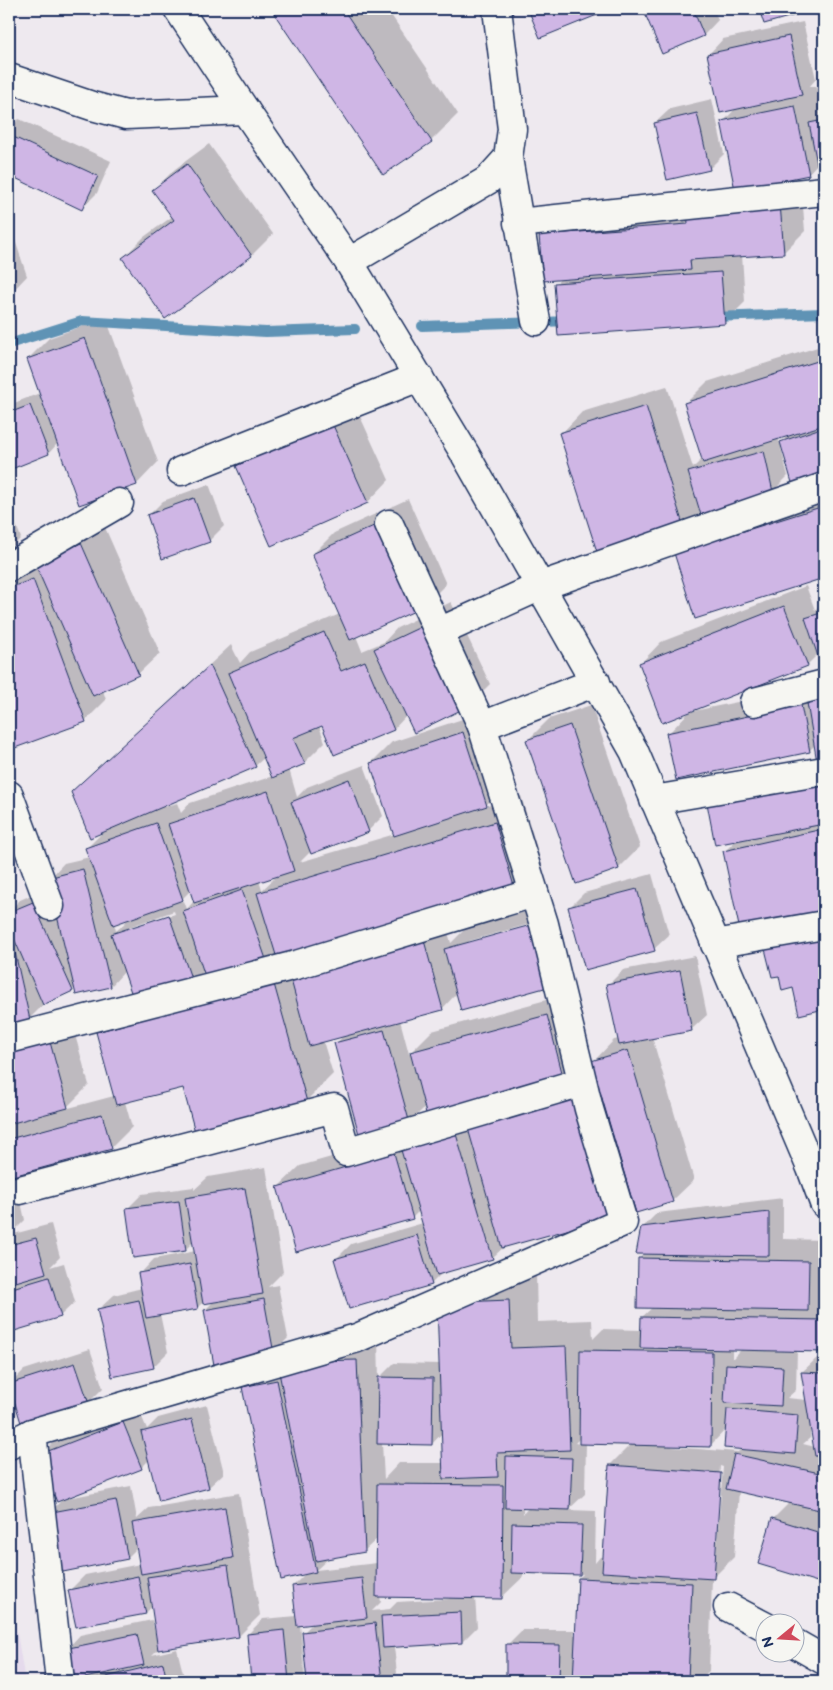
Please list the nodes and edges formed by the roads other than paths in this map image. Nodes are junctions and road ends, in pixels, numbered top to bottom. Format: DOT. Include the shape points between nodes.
graph roads {
  1 [pos="178,9"];
  2 [pos="497,9"];
  3 [pos="9,78"];
  4 [pos="245,110"];
  5 [pos="508,158"];
  6 [pos="824,191"];
  7 [pos="518,223"];
  8 [pos="349,262"];
  9 [pos="536,321"];
  10 [pos="419,378"];
  11 [pos="181,471"];
  12 [pos="824,487"];
  13 [pos="119,503"];
  14 [pos="390,524"];
  15 [pos="9,567"];
  16 [pos="541,586"];
  17 [pos="439,632"];
  18 [pos="596,682"];
  19 [pos="824,684"];
  20 [pos="754,702"];
  21 [pos="482,726"];
  22 [pos="824,771"];
  23 [pos="9,794"];
  24 [pos="654,800"];
  25 [pos="534,893"];
  26 [pos="50,906"];
  27 [pos="824,925"];
  28 [pos="715,944"];
  29 [pos="9,1039"];
  30 [pos="582,1082"];
  31 [pos="818,1167"];
  32 [pos="20,1190"];
  33 [pos="824,1203"];
  34 [pos="20,1439"];
  35 [pos="728,1607"];
  36 [pos="756,1622"];
  37 [pos="806,1650"];
  38 [pos="824,1660"];
  39 [pos="60,1681"];
  1 -- 4 [label="street"];
  2 -- 5 [label="street" via="512,129"];
  3 -- 4 [label="street" via="126,115"];
  4 -- 8 [label="street"];
  5 -- 7 [label="street"];
  5 -- 8 [label="street" via="488,180"];
  6 -- 7 [label="street"];
  7 -- 9 [label="street"];
  8 -- 10 [label="street"];
  10 -- 11 [label="street"];
  10 -- 16 [label="street"];
  12 -- 16 [label="street"];
  13 -- 15 [label="street"];
  14 -- 17 [label="street"];
  16 -- 17 [label="street"];
  16 -- 18 [label="street"];
  17 -- 21 [label="street"];
  18 -- 21 [label="street"];
  18 -- 24 [label="street" via="634,751"];
  19 -- 20 [label="street"];
  21 -- 25 [label="street"];
  22 -- 24 [label="street"];
  23 -- 26 [label="street"];
  24 -- 28 [label="street"];
  25 -- 29 [label="street" via="296,965"];
  25 -- 30 [label="street"];
  27 -- 28 [label="street"];
  28 -- 31 [label="street"];
  30 -- 32 [label="street" via="346,1152 334,1108"];
  30 -- 34 [label="street" via="623,1222 357,1338"];
  31 -- 33 [label="street"];
  34 -- 39 [label="street"];
  35 -- 36 [label="street"];
  37 -- 38 [label="street"];
}
